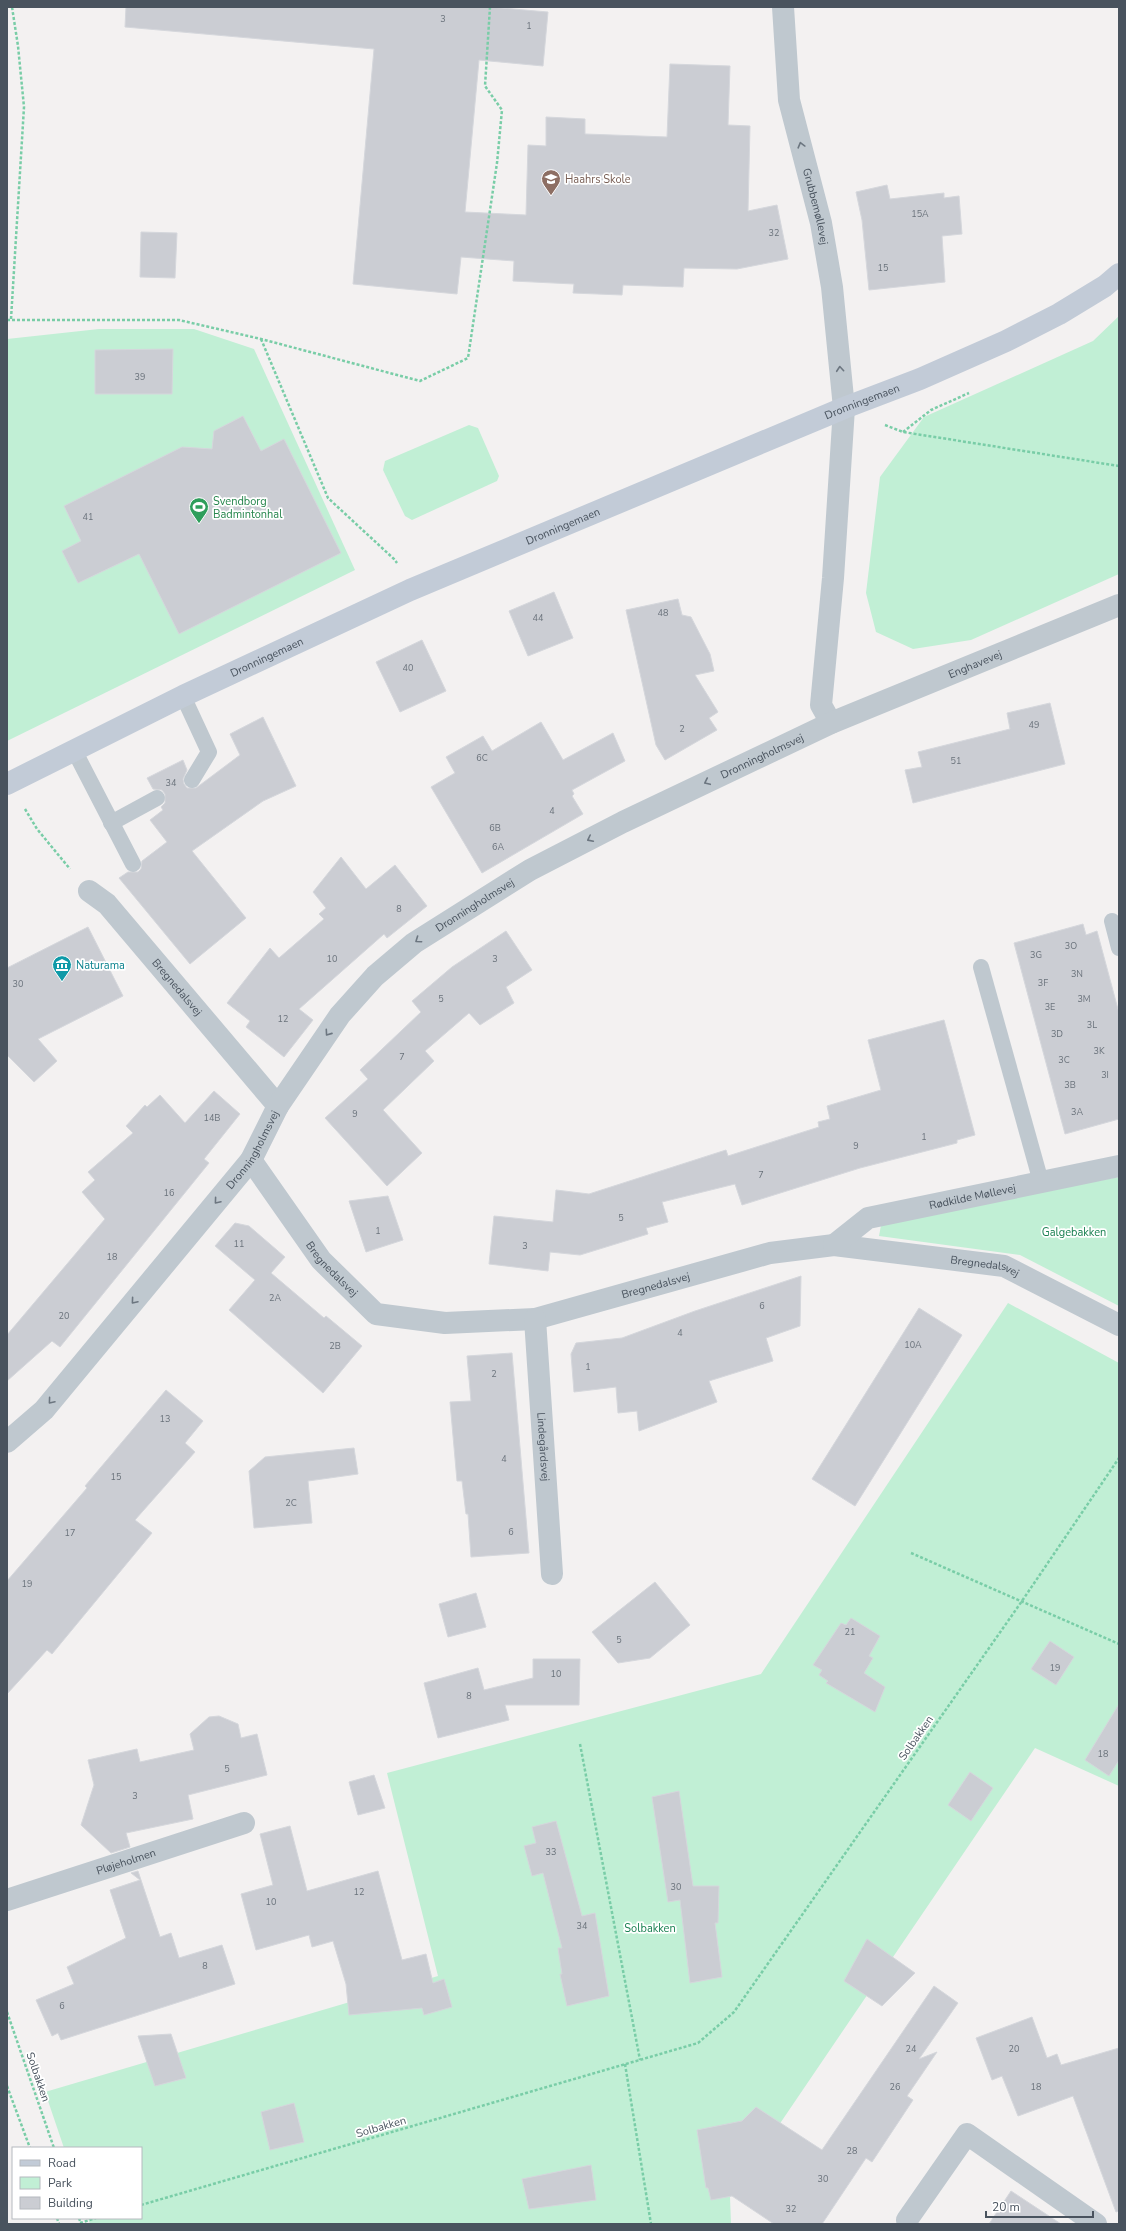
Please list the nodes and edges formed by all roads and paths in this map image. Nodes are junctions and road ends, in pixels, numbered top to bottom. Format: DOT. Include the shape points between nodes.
graph roads {
  1 [pos="12,7"];
  2 [pos="490,7"];
  3 [pos="783,7"];
  4 [pos="1119,274"];
  5 [pos="11,319"];
  6 [pos="7,320"];
  7 [pos="261,339"];
  8 [pos="844,408"];
  9 [pos="1119,466"];
  10 [pos="410,590"];
  11 [pos="1119,605"];
  12 [pos="183,696"];
  13 [pos="831,723"];
  14 [pos="74,750"];
  15 [pos="192,780"];
  16 [pos="9,783"];
  17 [pos="157,798"];
  18 [pos="112,823"];
  19 [pos="133,864"];
  20 [pos="89,891"];
  21 [pos="1112,921"];
  22 [pos="1119,948"];
  23 [pos="981,967"];
  24 [pos="278,1106"];
  25 [pos="251,1160"];
  26 [pos="1119,1166"];
  27 [pos="1041,1182"];
  28 [pos="834,1245"];
  29 [pos="535,1319"];
  30 [pos="1119,1325"];
  31 [pos="7,1442"];
  32 [pos="1119,1458"];
  33 [pos="911,1553"];
  34 [pos="552,1574"];
  35 [pos="1022,1601"];
  36 [pos="1119,1644"];
  37 [pos="580,1744"];
  38 [pos="244,1823"];
  39 [pos="7,1900"];
  40 [pos="7,2012"];
  41 [pos="640,2060"];
  42 [pos="625,2064"];
  43 [pos="7,2086"];
  44 [pos="30,2147"];
  45 [pos="54,2147"];
  46 [pos="142,2205"];
  47 [pos="93,2219"];
  48 [pos="907,2220"];
  49 [pos="81,2223"];
  50 [pos="651,2224"];
  51 [pos="1096,2224"];
  1 -- 5 [label="path" via="24,107"];
  2 -- 7 [label="path" via="485,86 502,110 497,163 468,358 420,381"];
  8 -- 3 [label="street, Grubbemøllevej, one-way" via="832,287 825,244 789,100"];
  4 -- 8 [label="street, Dronningemaen" via="1105,286 1059,314 1006,342"];
  5 -- 6 [label="path"];
  5 -- 7 [label="path" via="179,320"];
  7 -- 10 [label="path" via="328,498 394,559"];
  8 -- 9 [label="path" via="903,432"];
  8 -- 10 [label="street, Dronningemaen"];
  8 -- 13 [label="street" via="833,578 821,705"];
  10 -- 12 [label="street, Dronningemaen"];
  11 -- 13 [label="street, Enghavevej"];
  12 -- 14 [label="street, Dronningemaen"];
  12 -- 15 [label="lane" via="209,752"];
  13 -- 24 [label="street, Dronningholmsvej, one-way" via="623,822 537,867 460,912 414,943 375,976 340,1015"];
  14 -- 16 [label="street, Dronningemaen"];
  14 -- 18 [label="lane"];
  16 -- 20 [label="path" via="37,829"];
  17 -- 18 [label="lane"];
  18 -- 19 [label="lane"];
  20 -- 24 [label="street, Bregnedalsvej" via="107,904"];
  21 -- 22 [label="lane"];
  23 -- 27 [label="lane"];
  24 -- 25 [label="street, Dronningholmsvej"];
  25 -- 29 [label="street, Bregnedalsvej" via="321,1260 376,1314 445,1323"];
  25 -- 31 [label="street, Dronningholmsvej, one-way" via="44,1410"];
  26 -- 27 [label="street, Rødkilde Møllevej"];
  27 -- 28 [label="street, Rødkilde Møllevej" via="868,1218"];
  28 -- 29 [label="street, Bregnedalsvej" via="770,1253"];
  28 -- 30 [label="street, Bregnedalsvej" via="1004,1266"];
  29 -- 34 [label="street, Lindegårdsvej"];
  32 -- 35 [label="path, Solbakken"];
  33 -- 35 [label="path"];
  35 -- 36 [label="path"];
  35 -- 41 [label="path, Solbakken" via="734,2012 698,2043"];
  37 -- 41 [label="path"];
  38 -- 39 [label="street, Pløjeholmen"];
  40 -- 45 [label="path, Solbakken"];
  41 -- 42 [label="path, Solbakken"];
  42 -- 46 [label="path, Solbakken"];
  42 -- 50 [label="path"];
  43 -- 44 [label="path"];
  47 -- 49 [label="path"];
  48 -- 51 [label="street" via="967,2134"];
}
